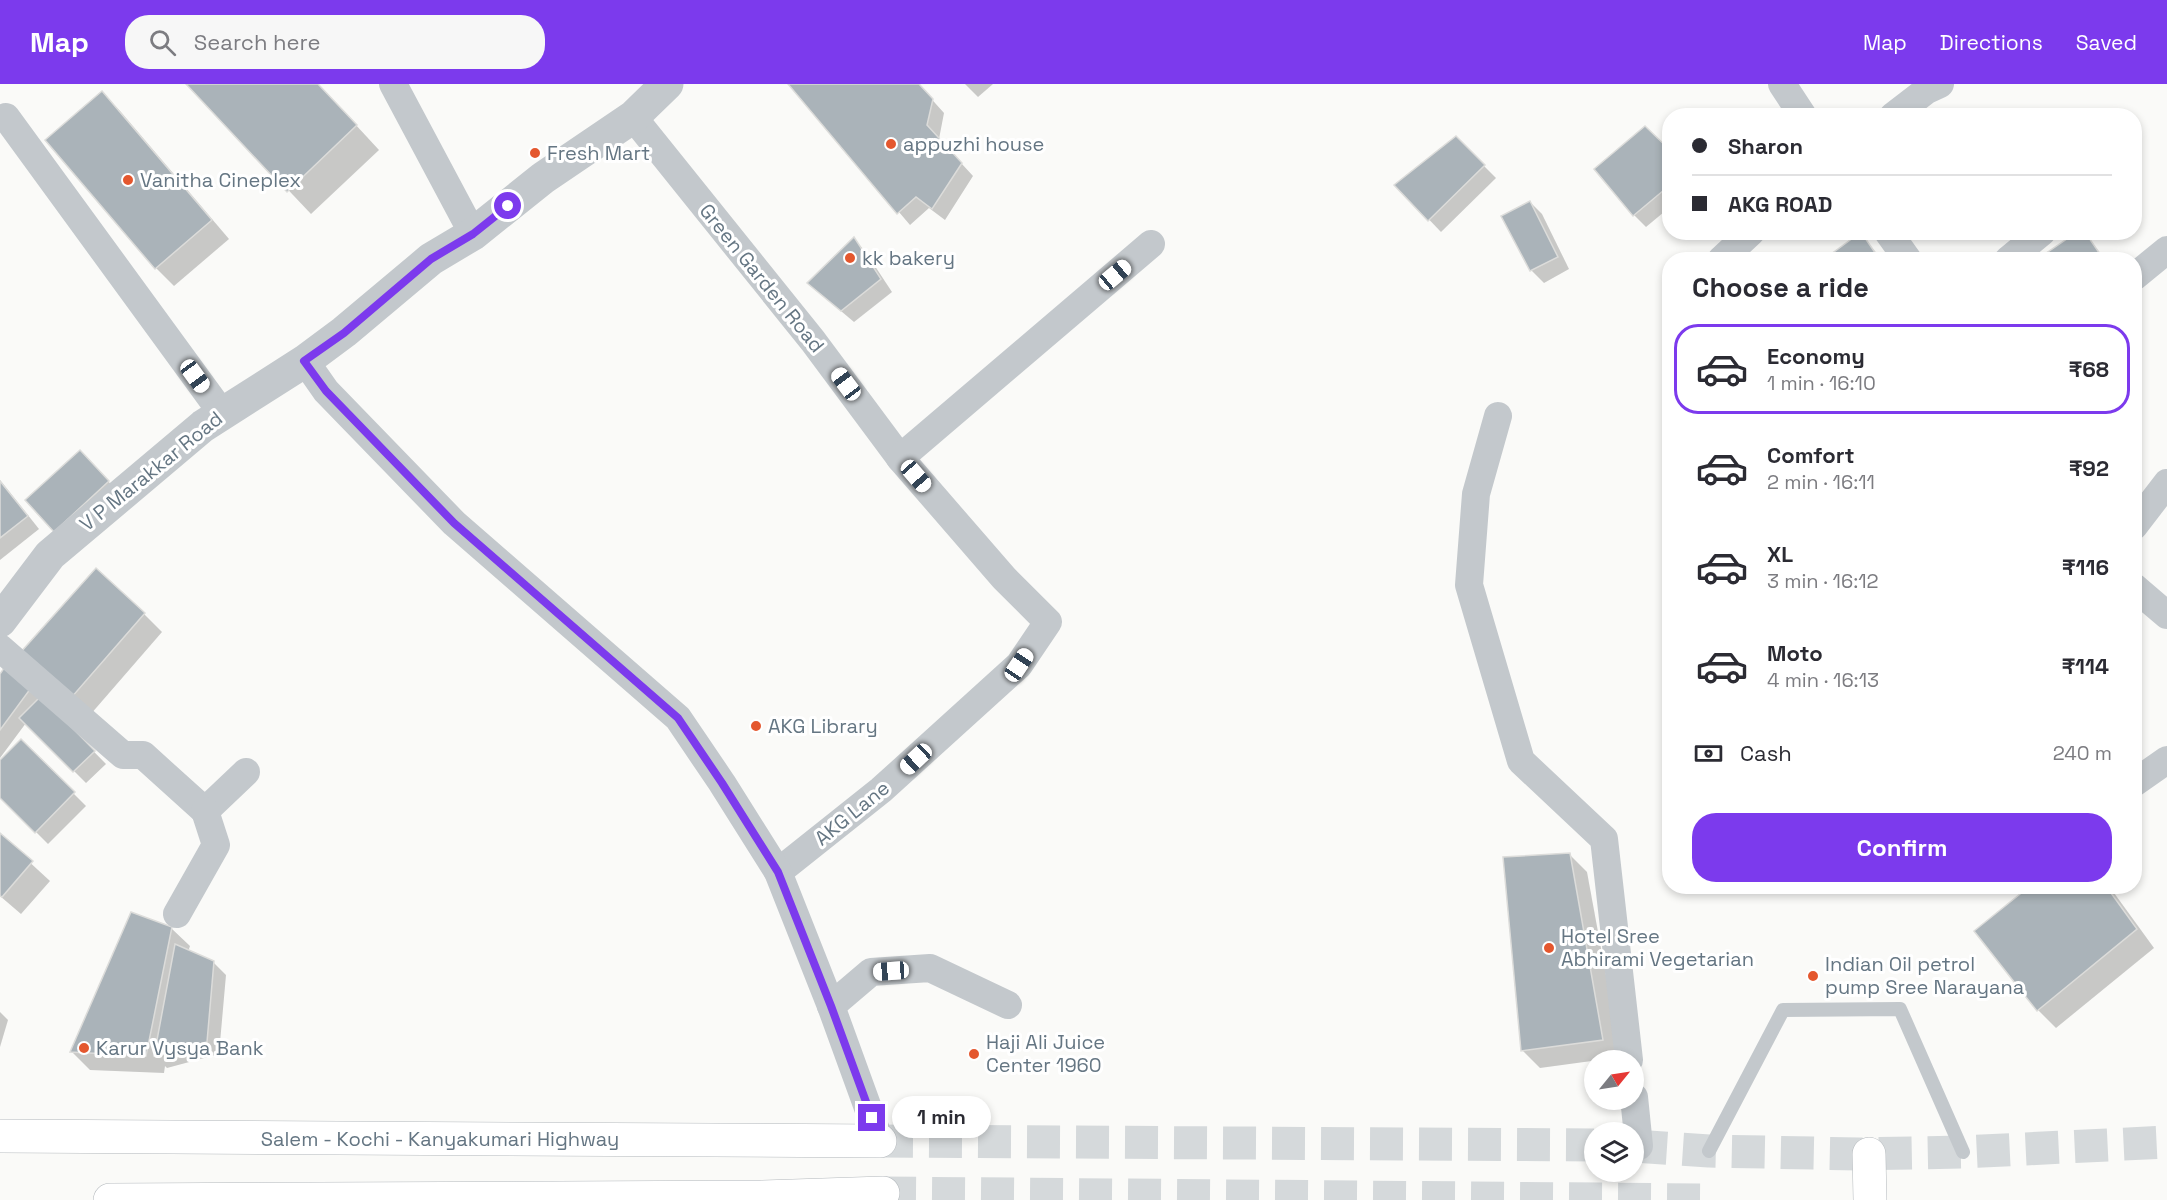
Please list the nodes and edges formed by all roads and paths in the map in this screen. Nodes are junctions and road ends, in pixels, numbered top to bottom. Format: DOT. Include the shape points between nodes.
graph roads {
  1 [pos="393,84"];
  2 [pos="667,84"];
  3 [pos="1782,84"];
  4 [pos="1940,84"];
  5 [pos="1798,108"];
  6 [pos="1904,108"];
  7 [pos="6,117"];
  8 [pos="633,117"];
  9 [pos="473,234"];
  10 [pos="1742,240"];
  11 [pos="2032,240"];
  12 [pos="1151,244"];
  13 [pos="2167,250"];
  14 [pos="1730,252"];
  15 [pos="2018,252"];
  16 [pos="2142,270"];
  17 [pos="304,361"];
  18 [pos="222,413"];
  19 [pos="1498,416"];
  20 [pos="900,458"];
  21 [pos="2167,483"];
  22 [pos="2142,516"];
  23 [pos="2142,594"];
  24 [pos="5,603"];
  25 [pos="2167,615"];
  26 [pos="1048,622"];
  27 [pos="0,648"];
  28 [pos="2167,760"];
  29 [pos="246,772"];
  30 [pos="2142,777"];
  31 [pos="205,811"];
  32 [pos="778,872"];
  33 [pos="177,915"];
  34 [pos="1008,1005"];
  35 [pos="831,1006"];
  36 [pos="1628,1050"];
  37 [pos="0,1136"];
  38 [pos="880,1141"];
  39 [pos="1709,1152"];
  40 [pos="1963,1152"];
  41 [pos="1869,1154"];
  42 [pos="883,1193"];
  43 [pos="299,1199"];
  44 [pos="761,1199"];
  45 [pos="110,1200"];
  46 [pos="1869,1200"];
  1 -- 9 [label="street"];
  2 -- 8 [label="street, V P Marakkar Road"];
  3 -- 5 [label="street"];
  4 -- 6 [label="street"];
  7 -- 18 [label="street"];
  8 -- 9 [label="street, V P Marakkar Road" via="543,178"];
  8 -- 20 [label="street, Green Garden Road" via="813,341"];
  9 -- 17 [label="street, V P Marakkar Road" via="431,259 344,333"];
  10 -- 14 [label="street"];
  11 -- 15 [label="street"];
  12 -- 20 [label="street"];
  13 -- 16 [label="street"];
  17 -- 18 [label="street, V P Marakkar Road"];
  17 -- 32 [label="street" via="326,391 454,523 678,718"];
  18 -- 24 [label="street, V P Marakkar Road" via="50,555"];
  19 -- 36 [label="street" via="1476,494 1468,585 1521,761 1604,839"];
  20 -- 26 [label="street, Green Garden Road" via="1004,578"];
  21 -- 22 [label="street"];
  23 -- 25 [label="street"];
  26 -- 32 [label="street, AKG Lane" via="1019,665 881,790"];
  27 -- 31 [label="street" via="123,755 142,755"];
  28 -- 30 [label="street"];
  29 -- 31 [label="street"];
  31 -- 33 [label="street" via="216,845"];
  32 -- 35 [label="street"];
  34 -- 35 [label="street" via="930,968 871,972"];
  35 -- 38 [label="street"];
  37 -- 38 [label="highway, Salem - Kochi - Kanyakumari Highway"];
  39 -- 40 [label="lane" via="1783,1010 1900,1009"];
  41 -- 46 [label="highway"];
  42 -- 44 [label="highway"];
  43 -- 44 [label="highway"];
  43 -- 45 [label="highway"];
}
